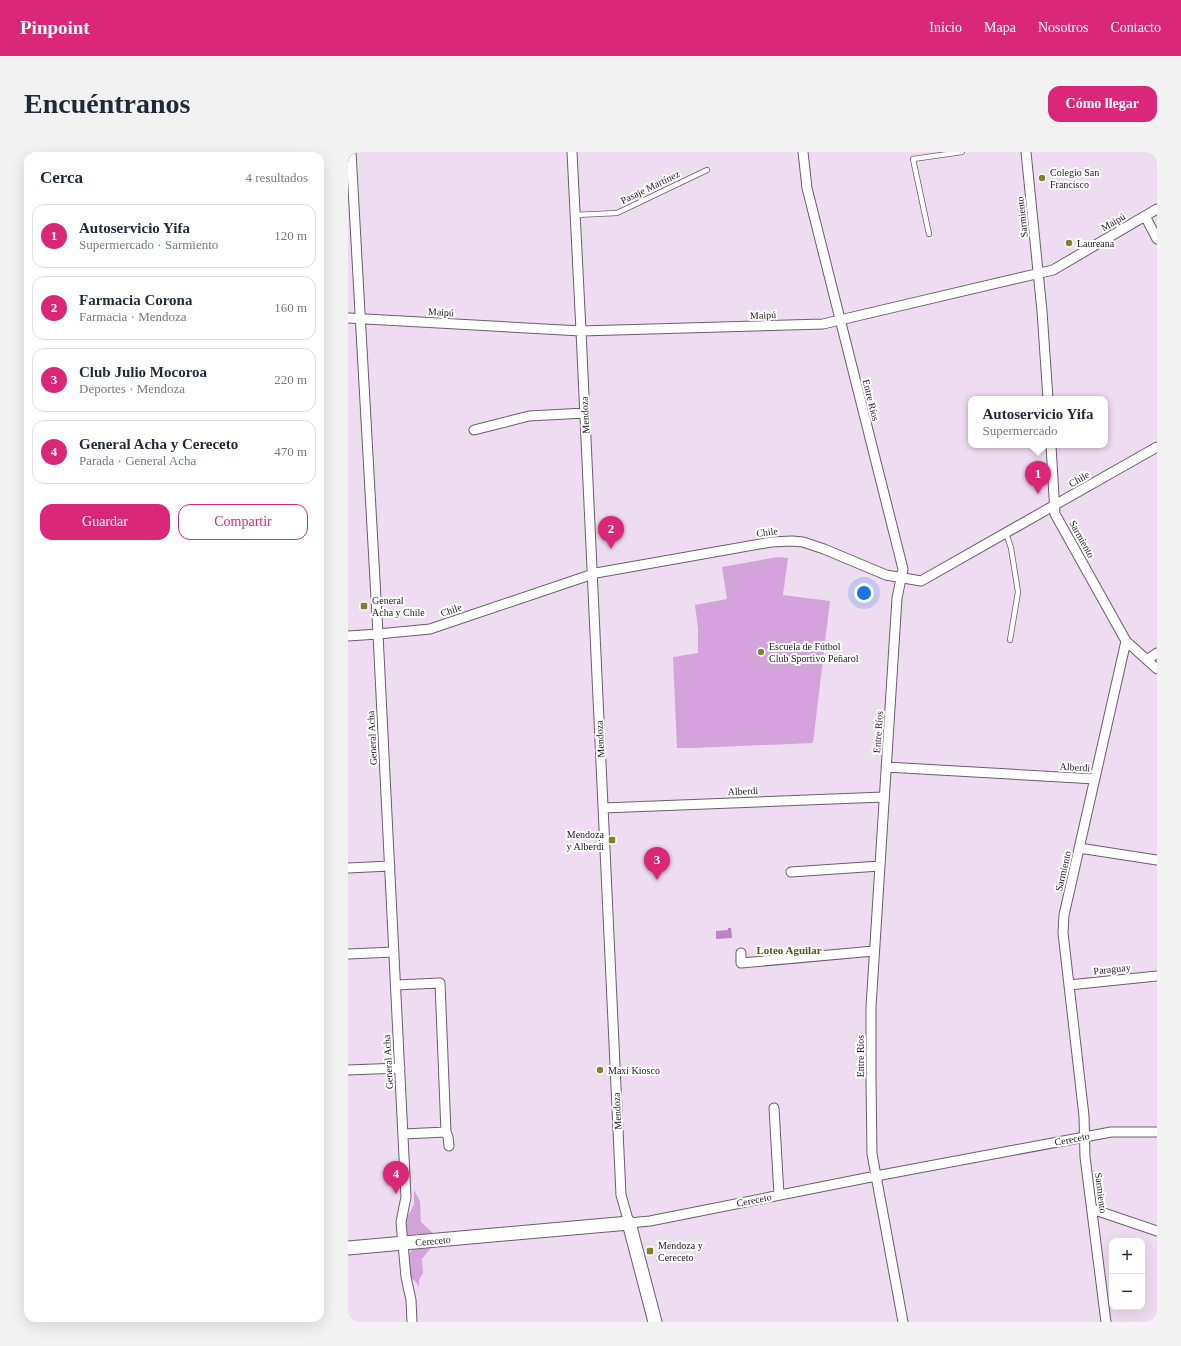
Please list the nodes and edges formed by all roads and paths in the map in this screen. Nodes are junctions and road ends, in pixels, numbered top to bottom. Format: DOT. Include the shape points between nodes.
graph roads {
  1 [pos="351,152"];
  2 [pos="572,152"];
  3 [pos="803,152"];
  4 [pos="962,152"];
  5 [pos="1026,152"];
  6 [pos="924,155"];
  7 [pos="707,170"];
  8 [pos="1157,209"];
  9 [pos="575,215"];
  10 [pos="1145,216"];
  11 [pos="929,234"];
  12 [pos="1157,239"];
  13 [pos="1038,273"];
  14 [pos="348,318"];
  15 [pos="360,318"];
  16 [pos="839,320"];
  17 [pos="582,331"];
  18 [pos="1048,396"];
  19 [pos="585,413"];
  20 [pos="474,430"];
  21 [pos="1157,447"];
  22 [pos="1051,448"];
  23 [pos="1055,506"];
  24 [pos="1006,533"];
  25 [pos="593,574"];
  26 [pos="901,578"];
  27 [pos="378,634"];
  28 [pos="348,636"];
  29 [pos="1010,640"];
  30 [pos="1126,641"];
  31 [pos="1157,653"];
  32 [pos="1146,660"];
  33 [pos="1157,669"];
  34 [pos="886,767"];
  35 [pos="1095,779"];
  36 [pos="884,797"];
  37 [pos="603,808"];
  38 [pos="1079,848"];
  39 [pos="1157,860"];
  40 [pos="390,866"];
  41 [pos="880,866"];
  42 [pos="348,868"];
  43 [pos="791,872"];
  44 [pos="874,950"];
  45 [pos="394,952"];
  46 [pos="740,953"];
  47 [pos="348,954"];
  48 [pos="1157,976"];
  49 [pos="396,985"];
  50 [pos="1069,985"];
  51 [pos="400,1068"];
  52 [pos="348,1070"];
  53 [pos="774,1108"];
  54 [pos="446,1132"];
  55 [pos="1157,1132"];
  56 [pos="403,1134"];
  57 [pos="1084,1137"];
  58 [pos="449,1146"];
  59 [pos="876,1176"];
  60 [pos="779,1195"];
  61 [pos="1092,1209"];
  62 [pos="629,1223"];
  63 [pos="1157,1231"];
  64 [pos="403,1243"];
  65 [pos="348,1248"];
  66 [pos="412,1322"];
  67 [pos="655,1322"];
  68 [pos="903,1322"];
  69 [pos="1106,1322"];
  1 -- 15 [label="street, General Acha"];
  2 -- 9 [label="street, Mendoza"];
  3 -- 16 [label="street, Entre Ríos" via="807,188"];
  4 -- 6 [label="lane"];
  5 -- 13 [label="street, Sarmiento"];
  6 -- 11 [label="lane" via="913,160"];
  7 -- 9 [label="lane, Pasaje Martínez" via="617,213"];
  8 -- 10 [label="street, Maipú"];
  9 -- 17 [label="street, Mendoza"];
  10 -- 12 [label="street"];
  10 -- 13 [label="street, Maipú" via="1054,270"];
  13 -- 16 [label="street, Maipú"];
  13 -- 18 [label="street, Sarmiento"];
  14 -- 15 [label="street, Maipú"];
  15 -- 17 [label="street, Maipú"];
  15 -- 27 [label="street, General Acha"];
  16 -- 17 [label="street, Maipú" via="823,324"];
  16 -- 26 [label="street, Entre Ríos" via="903,569"];
  17 -- 19 [label="street, Mendoza"];
  19 -- 20 [label="street" via="529,416"];
  19 -- 25 [label="street, Mendoza"];
  21 -- 23 [label="street, Chile"];
  22 -- 23 [label="street, Sarmiento"];
  23 -- 24 [label="street, Chile"];
  23 -- 30 [label="street, Sarmiento" via="1055,514"];
  24 -- 26 [label="street, Chile" via="921,581"];
  24 -- 29 [label="lane" via="1018,592"];
  25 -- 26 [label="street, Chile" via="760,544 792,541 816,546 886,575"];
  25 -- 27 [label="street, Chile" via="430,629"];
  25 -- 37 [label="street, Mendoza"];
  26 -- 34 [label="street, Entre Ríos" via="897,598"];
  27 -- 28 [label="street, Chile"];
  27 -- 40 [label="street, General Acha"];
  30 -- 32 [label="street"];
  30 -- 35 [label="street, Sarmiento"];
  31 -- 32 [label="street"];
  32 -- 33 [label="street"];
  34 -- 35 [label="street, Alberdi"];
  34 -- 36 [label="street, Entre Ríos"];
  35 -- 38 [label="street, Sarmiento"];
  36 -- 37 [label="street, Alberdi"];
  36 -- 41 [label="street, Entre Ríos"];
  37 -- 62 [label="street, Mendoza" via="621,1195"];
  38 -- 39 [label="street"];
  38 -- 50 [label="street, Sarmiento" via="1064,915 1063,933"];
  40 -- 42 [label="street"];
  40 -- 45 [label="street, General Acha"];
  41 -- 43 [label="street"];
  41 -- 44 [label="street, Entre Ríos"];
  44 -- 46 [label="street" via="741,963"];
  44 -- 59 [label="street, Entre Ríos" via="871,1080 872,1154"];
  45 -- 47 [label="street"];
  45 -- 49 [label="street, General Acha"];
  48 -- 50 [label="street, Paraguay"];
  49 -- 51 [label="street, General Acha"];
  49 -- 54 [label="street" via="440,983"];
  50 -- 57 [label="street, Sarmiento" via="1084,1116"];
  51 -- 52 [label="street"];
  51 -- 56 [label="street, General Acha"];
  53 -- 60 [label="street"];
  54 -- 56 [label="street"];
  54 -- 58 [label="street"];
  55 -- 57 [label="street, Cereceto" via="1111,1132"];
  56 -- 64 [label="street, General Acha" via="406,1197 401,1222"];
  57 -- 59 [label="street, Cereceto"];
  57 -- 61 [label="street, Sarmiento"];
  59 -- 60 [label="street, Cereceto"];
  59 -- 68 [label="street, Entre Ríos"];
  60 -- 62 [label="street, Cereceto"];
  61 -- 63 [label="street"];
  61 -- 69 [label="street, Sarmiento"];
  62 -- 64 [label="main road, Cereceto"];
  62 -- 67 [label="main road, Mendoza"];
  64 -- 65 [label="main road, Cereceto"];
  64 -- 66 [label="street, General Acha"];
}
